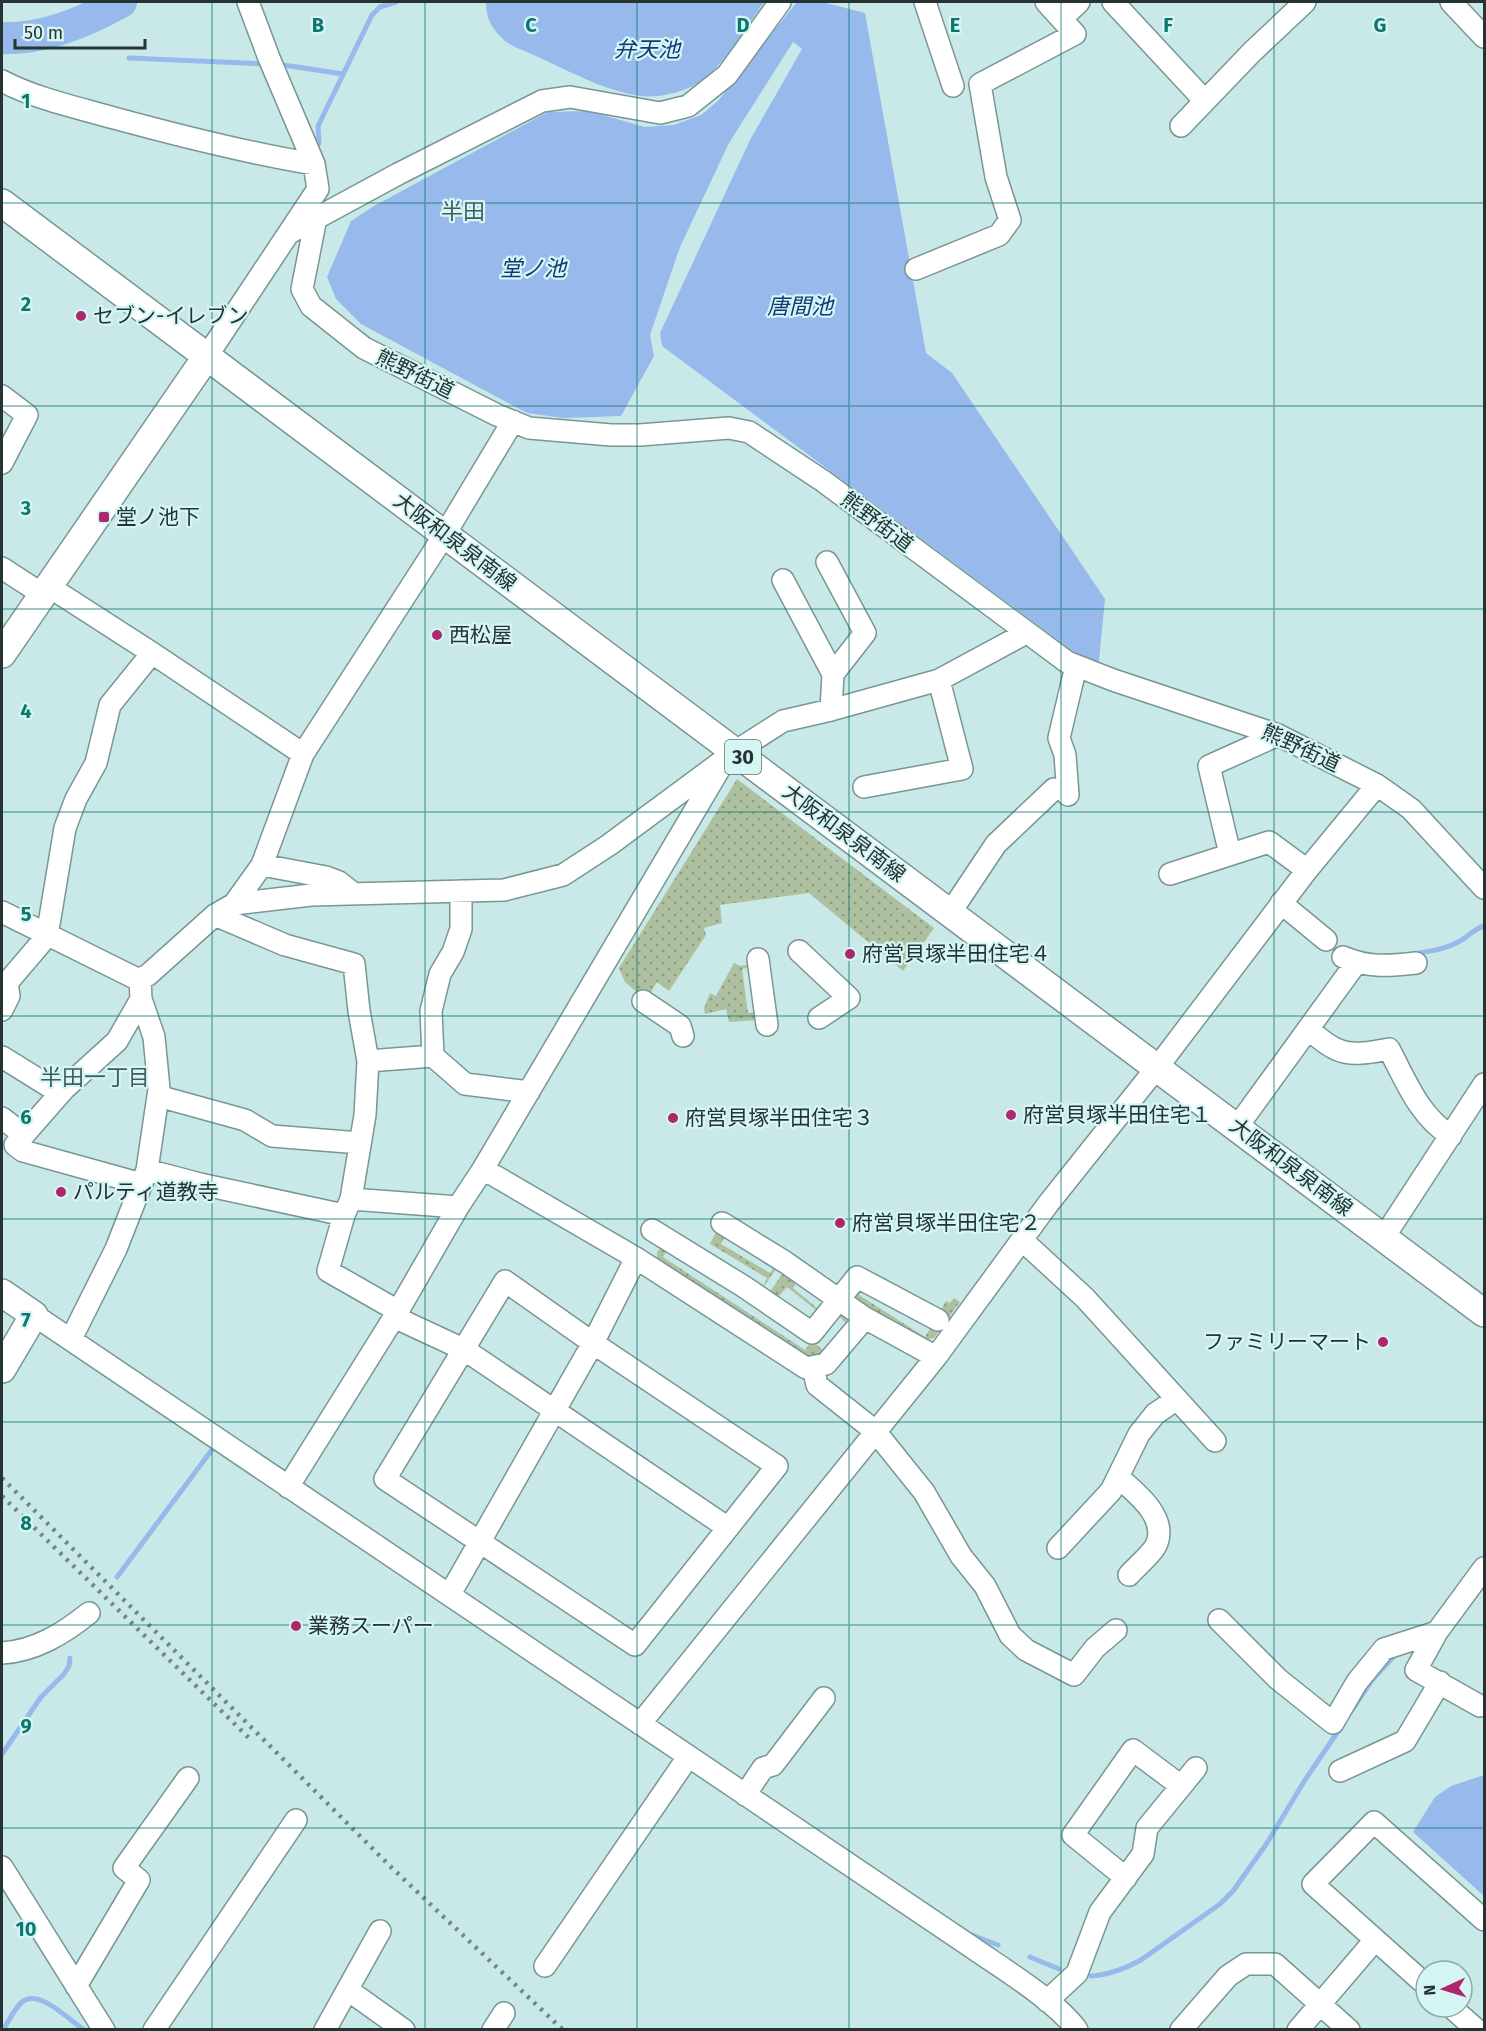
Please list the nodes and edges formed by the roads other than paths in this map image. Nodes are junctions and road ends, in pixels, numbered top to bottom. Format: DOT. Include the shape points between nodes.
graph roads {
  1 [pos="248,2"];
  2 [pos="780,2"];
  3 [pos="925,2"];
  4 [pos="1046,2"];
  5 [pos="1079,2"];
  6 [pos="1113,2"];
  7 [pos="1305,2"];
  8 [pos="1451,2"];
  9 [pos="1062,18"];
  10 [pos="1485,37"];
  11 [pos="2,81"];
  12 [pos="953,86"];
  13 [pos="1205,101"];
  14 [pos="1181,126"];
  15 [pos="314,164"];
  16 [pos="2,203"];
  17 [pos="316,218"];
  18 [pos="291,232"];
  19 [pos="916,269"];
  20 [pos="207,356"];
  21 [pos="2,396"];
  22 [pos="513,421"];
  23 [pos="2,462"];
  24 [pos="445,534"];
  25 [pos="827,562"];
  26 [pos="2,568"];
  27 [pos="783,580"];
  28 [pos="45,590"];
  29 [pos="1026,633"];
  30 [pos="152,653"];
  31 [pos="2,654"];
  32 [pos="1076,666"];
  33 [pos="833,674"];
  34 [pos="939,680"];
  35 [pos="831,710"];
  36 [pos="1278,735"];
  37 [pos="303,754"];
  38 [pos="730,756"];
  39 [pos="1377,784"];
  40 [pos="864,787"];
  41 [pos="1230,854"];
  42 [pos="262,865"];
  43 [pos="1307,870"];
  44 [pos="1170,874"];
  45 [pos="1485,888"];
  46 [pos="461,891"];
  47 [pos="354,894"];
  48 [pos="1281,903"];
  49 [pos="234,904"];
  50 [pos="2,912"];
  51 [pos="950,913"];
  52 [pos="215,915"];
  53 [pos="47,936"];
  54 [pos="1326,940"];
  55 [pos="800,951"];
  56 [pos="758,959"];
  57 [pos="1416,963"];
  58 [pos="141,989"];
  59 [pos="643,1000"];
  60 [pos="2,1010"];
  61 [pos="819,1018"];
  62 [pos="767,1025"];
  63 [pos="1308,1029"];
  64 [pos="683,1036"];
  65 [pos="433,1056"];
  66 [pos="2,1057"];
  67 [pos="368,1061"];
  68 [pos="1157,1066"];
  69 [pos="1485,1084"];
  70 [pos="529,1092"];
  71 [pos="60,1093"];
  72 [pos="158,1096"];
  73 [pos="2,1118"];
  74 [pos="1237,1126"];
  75 [pos="24,1135"];
  76 [pos="1450,1136"];
  77 [pos="360,1143"];
  78 [pos="483,1169"];
  79 [pos="144,1177"];
  80 [pos="347,1207"];
  81 [pos="458,1207"];
  82 [pos="722,1223"];
  83 [pos="652,1230"];
  84 [pos="1384,1237"];
  85 [pos="1022,1240"];
  86 [pos="636,1258"];
  87 [pos="2,1293"];
  88 [pos="839,1299"];
  89 [pos="1485,1313"];
  90 [pos="396,1314"];
  91 [pos="34,1315"];
  92 [pos="865,1318"];
  93 [pos="938,1320"];
  94 [pos="70,1339"];
  95 [pos="593,1343"];
  96 [pos="465,1350"];
  97 [pos="936,1357"];
  98 [pos="813,1366"];
  99 [pos="2,1370"];
  100 [pos="1177,1399"];
  101 [pos="555,1411"];
  102 [pos="875,1431"];
  103 [pos="1215,1441"];
  104 [pos="1118,1477"];
  105 [pos="288,1487"];
  106 [pos="728,1528"];
  107 [pos="481,1542"];
  108 [pos="1058,1548"];
  109 [pos="1485,1568"];
  110 [pos="1129,1575"];
  111 [pos="450,1594"];
  112 [pos="88,1613"];
  113 [pos="1219,1620"];
  114 [pos="1116,1630"];
  115 [pos="1437,1632"];
  116 [pos="2,1653"];
  117 [pos="1440,1682"];
  118 [pos="824,1698"];
  119 [pos="1480,1706"];
  120 [pos="640,1724"];
  121 [pos="688,1757"];
  122 [pos="1196,1768"];
  123 [pos="1340,1771"];
  124 [pos="188,1778"];
  125 [pos="1181,1786"];
  126 [pos="745,1795"];
  127 [pos="296,1820"];
  128 [pos="2,1867"];
  129 [pos="1126,1878"];
  130 [pos="1485,1920"];
  131 [pos="380,1931"];
  132 [pos="1375,1940"];
  133 [pos="545,1966"];
  134 [pos="1414,1974"];
  135 [pos="76,1986"];
  136 [pos="348,1990"];
  137 [pos="1047,2001"];
  138 [pos="1320,2004"];
  139 [pos="1465,2019"];
  140 [pos="104,2030"];
  141 [pos="154,2030"];
  142 [pos="325,2030"];
  143 [pos="404,2030"];
  144 [pos="1077,2030"];
  145 [pos="1181,2030"];
  146 [pos="1298,2030"];
  147 [pos="1349,2030"];
  148 [pos="1477,2030"];
  1 -- 15 [label="street"];
  2 -- 17 [label="street" via="727,75 688,106 660,113 570,97 542,101"];
  3 -- 12 [label="street"];
  4 -- 9 [label="street"];
  5 -- 9 [label="street"];
  6 -- 13 [label="street"];
  7 -- 13 [label="street"];
  8 -- 10 [label="street"];
  9 -- 19 [label="street" via="1075,34 980,84 996,177 1010,220 999,235"];
  11 -- 15 [label="street" via="27,94 154,129"];
  13 -- 14 [label="street"];
  15 -- 18 [label="street" via="318,189"];
  16 -- 20 [label="main road, 大阪和泉泉南線 / 30"];
  17 -- 18 [label="street"];
  17 -- 22 [label="street, 熊野街道" via="302,289 311,306 364,348"];
  18 -- 20 [label="street"];
  20 -- 24 [label="main road, 大阪和泉泉南線 / 30"];
  20 -- 28 [label="main road"];
  21 -- 23 [label="street" via="27,415"];
  22 -- 24 [label="street"];
  22 -- 29 [label="street, 熊野街道" via="529,428 611,435 729,428 750,432 823,481"];
  24 -- 37 [label="street"];
  24 -- 38 [label="main road, 大阪和泉泉南線 / 30"];
  25 -- 33 [label="street" via="865,633"];
  26 -- 28 [label="street"];
  27 -- 33 [label="street"];
  28 -- 30 [label="street"];
  28 -- 31 [label="main road"];
  29 -- 32 [label="street, 熊野街道"];
  29 -- 34 [label="street"];
  30 -- 37 [label="street"];
  30 -- 53 [label="street" via="110,705 96,763 65,828"];
  32 -- 36 [label="street, 熊野街道"];
  32 -- 51 [label="street" via="1059,738 1065,755 1061,792 996,844"];
  33 -- 35 [label="street"];
  34 -- 35 [label="street"];
  34 -- 40 [label="street" via="962,769"];
  35 -- 38 [label="street" via="783,721"];
  36 -- 39 [label="street, 熊野街道"];
  36 -- 41 [label="street" via="1209,766"];
  37 -- 42 [label="street"];
  38 -- 46 [label="street" via="562,875 504,890"];
  38 -- 51 [label="main road, 大阪和泉泉南線 / 30"];
  38 -- 70 [label="street"];
  39 -- 43 [label="street"];
  39 -- 45 [label="street, 熊野街道" via="1411,809"];
  41 -- 43 [label="street" via="1269,842"];
  41 -- 44 [label="street"];
  42 -- 47 [label="street" via="326,877"];
  42 -- 49 [label="street"];
  43 -- 48 [label="street"];
  46 -- 47 [label="street"];
  46 -- 65 [label="street" via="461,929 440,974 431,1011"];
  47 -- 49 [label="street"];
  48 -- 54 [label="street"];
  48 -- 68 [label="street"];
  49 -- 52 [label="street"];
  50 -- 53 [label="street"];
  51 -- 68 [label="main road, 大阪和泉泉南線 / 30"];
  52 -- 58 [label="street" via="148,975"];
  52 -- 67 [label="street" via="285,945 354,964"];
  53 -- 58 [label="street" via="133,977"];
  53 -- 60 [label="street" via="8,983 9,996"];
  55 -- 61 [label="street" via="849,998"];
  56 -- 62 [label="street"];
  57 -- 63 [label="street" via="1379,967 1349,960"];
  58 -- 71 [label="street" via="117,1041"];
  58 -- 72 [label="street" via="154,1037"];
  59 -- 64 [label="street" via="680,1026"];
  63 -- 74 [label="street"];
  63 -- 76 [label="street" via="1347,1053 1389,1049 1420,1108"];
  65 -- 67 [label="street"];
  65 -- 70 [label="street" via="465,1083"];
  66 -- 71 [label="street"];
  67 -- 77 [label="street"];
  68 -- 74 [label="main road, 大阪和泉泉南線 / 30"];
  68 -- 85 [label="street"];
  69 -- 76 [label="street"];
  70 -- 78 [label="street"];
  71 -- 75 [label="street"];
  72 -- 77 [label="street" via="245,1120 272,1136"];
  72 -- 79 [label="street"];
  73 -- 75 [label="street"];
  74 -- 84 [label="main road, 大阪和泉泉南線 / 30"];
  75 -- 79 [label="street" via="15,1145 23,1151"];
  76 -- 84 [label="street"];
  77 -- 80 [label="street"];
  78 -- 81 [label="street"];
  78 -- 86 [label="street"];
  79 -- 80 [label="street"];
  79 -- 94 [label="street" via="116,1249"];
  80 -- 81 [label="street"];
  80 -- 90 [label="street" via="328,1271"];
  81 -- 90 [label="street"];
  82 -- 88 [label="street"];
  83 -- 88 [label="street" via="812,1333"];
  84 -- 89 [label="main road, 大阪和泉泉南線 / 30"];
  85 -- 97 [label="street"];
  85 -- 100 [label="street" via="1085,1298"];
  86 -- 95 [label="street"];
  86 -- 98 [label="street" via="806,1368"];
  87 -- 91 [label="main road"];
  88 -- 92 [label="street"];
  88 -- 93 [label="street" via="857,1277"];
  90 -- 96 [label="street"];
  90 -- 105 [label="street"];
  91 -- 94 [label="street"];
  91 -- 99 [label="main road"];
  92 -- 97 [label="street"];
  92 -- 98 [label="street" via="826,1364"];
  94 -- 105 [label="street"];
  95 -- 96 [label="street" via="505,1281"];
  95 -- 101 [label="street"];
  95 -- 106 [label="street" via="777,1466"];
  96 -- 101 [label="street"];
  96 -- 107 [label="street" via="384,1479"];
  97 -- 102 [label="street"];
  98 -- 102 [label="street" via="817,1385"];
  100 -- 103 [label="street"];
  100 -- 104 [label="street" via="1155,1414 1139,1434"];
  101 -- 106 [label="street"];
  101 -- 107 [label="street"];
  102 -- 114 [label="street" via="924,1492 961,1556 985,1586 1010,1635 1026,1650 1074,1675 1095,1648"];
  102 -- 120 [label="street"];
  104 -- 108 [label="street" via="1112,1491"];
  104 -- 110 [label="street" via="1150,1507 1159,1529 1157,1544"];
  105 -- 111 [label="street"];
  106 -- 107 [label="street" via="635,1645"];
  107 -- 111 [label="street"];
  109 -- 115 [label="street"];
  111 -- 120 [label="street"];
  112 -- 116 [label="street" via="69,1629 42,1643"];
  113 -- 115 [label="street" via="1278,1679 1333,1723 1357,1682 1384,1649"];
  115 -- 117 [label="street" via="1416,1670"];
  117 -- 119 [label="street"];
  117 -- 123 [label="street" via="1405,1741"];
  118 -- 126 [label="street" via="773,1765 763,1768"];
  120 -- 121 [label="street"];
  121 -- 126 [label="street"];
  121 -- 133 [label="street"];
  122 -- 125 [label="street"];
  124 -- 135 [label="street" via="124,1869 139,1880"];
  125 -- 129 [label="street" via="1147,1828 1143,1854"];
  125 -- 129 [label="street" via="1133,1750 1072,1834"];
  126 -- 137 [label="street"];
  127 -- 141 [label="street"];
  128 -- 135 [label="street"];
  129 -- 137 [label="street" via="1100,1912 1077,1973"];
  130 -- 132 [label="street" via="1374,1822 1313,1884"];
  131 -- 136 [label="street"];
  132 -- 134 [label="street"];
  132 -- 138 [label="street"];
  135 -- 140 [label="street"];
  136 -- 142 [label="street"];
  136 -- 143 [label="street"];
  137 -- 144 [label="street"];
  138 -- 145 [label="street" via="1275,1964 1246,1964 1228,1976"];
  138 -- 146 [label="street"];
  138 -- 147 [label="street"];
  139 -- 148 [label="street"];
}
